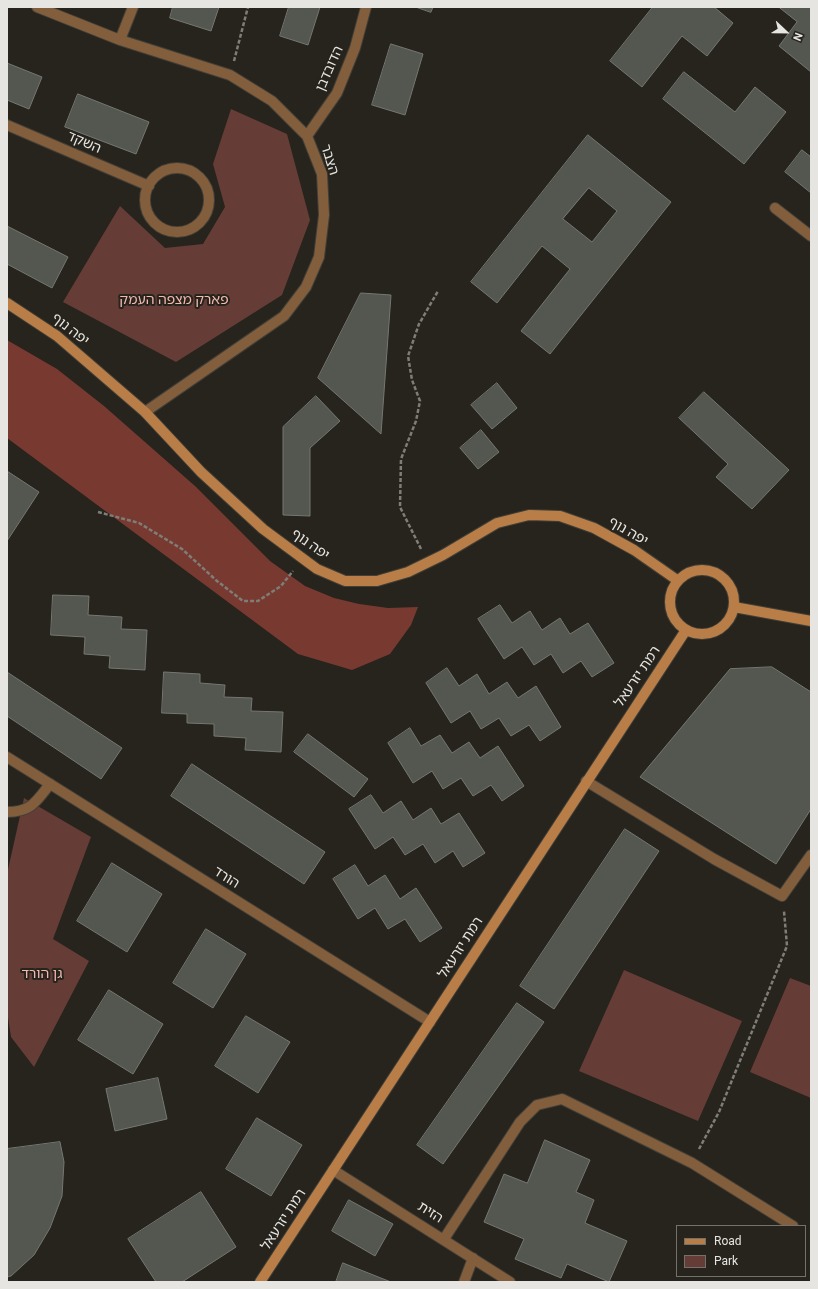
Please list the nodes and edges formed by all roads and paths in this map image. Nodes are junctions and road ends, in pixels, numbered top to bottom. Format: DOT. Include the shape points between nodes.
graph roads {
  1 [pos="37,7"];
  2 [pos="133,7"];
  3 [pos="248,7"];
  4 [pos="366,7"];
  5 [pos="120,40"];
  6 [pos="230,75"];
  7 [pos="7,125"];
  8 [pos="307,136"];
  9 [pos="149,186"];
  10 [pos="775,208"];
  11 [pos="811,236"];
  12 [pos="438,291"];
  13 [pos="7,303"];
  14 [pos="145,412"];
  15 [pos="98,512"];
  16 [pos="303,559"];
  17 [pos="429,562"];
  18 [pos="677,580"];
  19 [pos="734,607"];
  20 [pos="811,621"];
  21 [pos="686,630"];
  22 [pos="7,757"];
  23 [pos="586,781"];
  24 [pos="50,784"];
  25 [pos="7,812"];
  26 [pos="811,855"];
  27 [pos="782,896"];
  28 [pos="430,1022"];
  29 [pos="692,1162"];
  30 [pos="334,1170"];
  31 [pos="792,1225"];
  32 [pos="444,1239"];
  33 [pos="473,1258"];
  34 [pos="260,1282"];
  35 [pos="464,1282"];
  36 [pos="510,1282"];
  1 -- 5 [label="street, הצבר"];
  2 -- 5 [label="street"];
  3 -- 6 [label="path"];
  4 -- 8 [label="street, הדובדבן" via="355,48 337,93"];
  5 -- 6 [label="street, הצבר"];
  6 -- 8 [label="street, הצבר" via="272,101"];
  7 -- 9 [label="street, השקד"];
  8 -- 14 [label="street, הצבר" via="322,174 324,215 319,257 306,287 284,316"];
  9 -- 9 [label="street" via="144,195 144,206 152,220 164,230 185,231 202,220 209,199 207,189 194,172 179,168 163,170 154,176"];
  10 -- 11 [label="street"];
  12 -- 17 [label="path" via="419,324 408,356 412,380 420,401 416,421 401,459 400,507 414,538"];
  13 -- 14 [label="street, יפה נוף" via="57,336"];
  14 -- 16 [label="street, יפה נוף" via="200,472 263,529"];
  15 -- 16 [label="path" via="139,523 182,549 243,601 258,601 281,586"];
  16 -- 17 [label="street, יפה נוף" via="316,569 345,581 378,581 408,572"];
  17 -- 18 [label="street, יפה נוף" via="497,523 528,514 560,516 594,528 634,550"];
  18 -- 19 [label="street" via="691,571 703,569 716,572 732,590"];
  18 -- 21 [label="street" via="671,590 669,602 671,613 677,623"];
  19 -- 20 [label="street"];
  19 -- 21 [label="street" via="726,623 712,633 703,634"];
  21 -- 23 [label="street, רמת יזרעאל"];
  22 -- 24 [label="street, הורד"];
  23 -- 27 [label="street" via="714,859"];
  23 -- 28 [label="street, רמת יזרעאל"];
  24 -- 25 [label="street" via="35,804 20,812"];
  24 -- 28 [label="street, הורד"];
  26 -- 27 [label="street"];
  27 -- 29 [label="path" via="787,946 719,1112"];
  28 -- 30 [label="street, רמת יזרעאל"];
  29 -- 31 [label="street"];
  29 -- 32 [label="street" via="562,1099 537,1105 520,1122"];
  30 -- 32 [label="street, הזית"];
  30 -- 34 [label="street, רמת יזרעאל"];
  32 -- 33 [label="street, הזית"];
  33 -- 35 [label="street"];
  33 -- 36 [label="street, הזית"];
}
